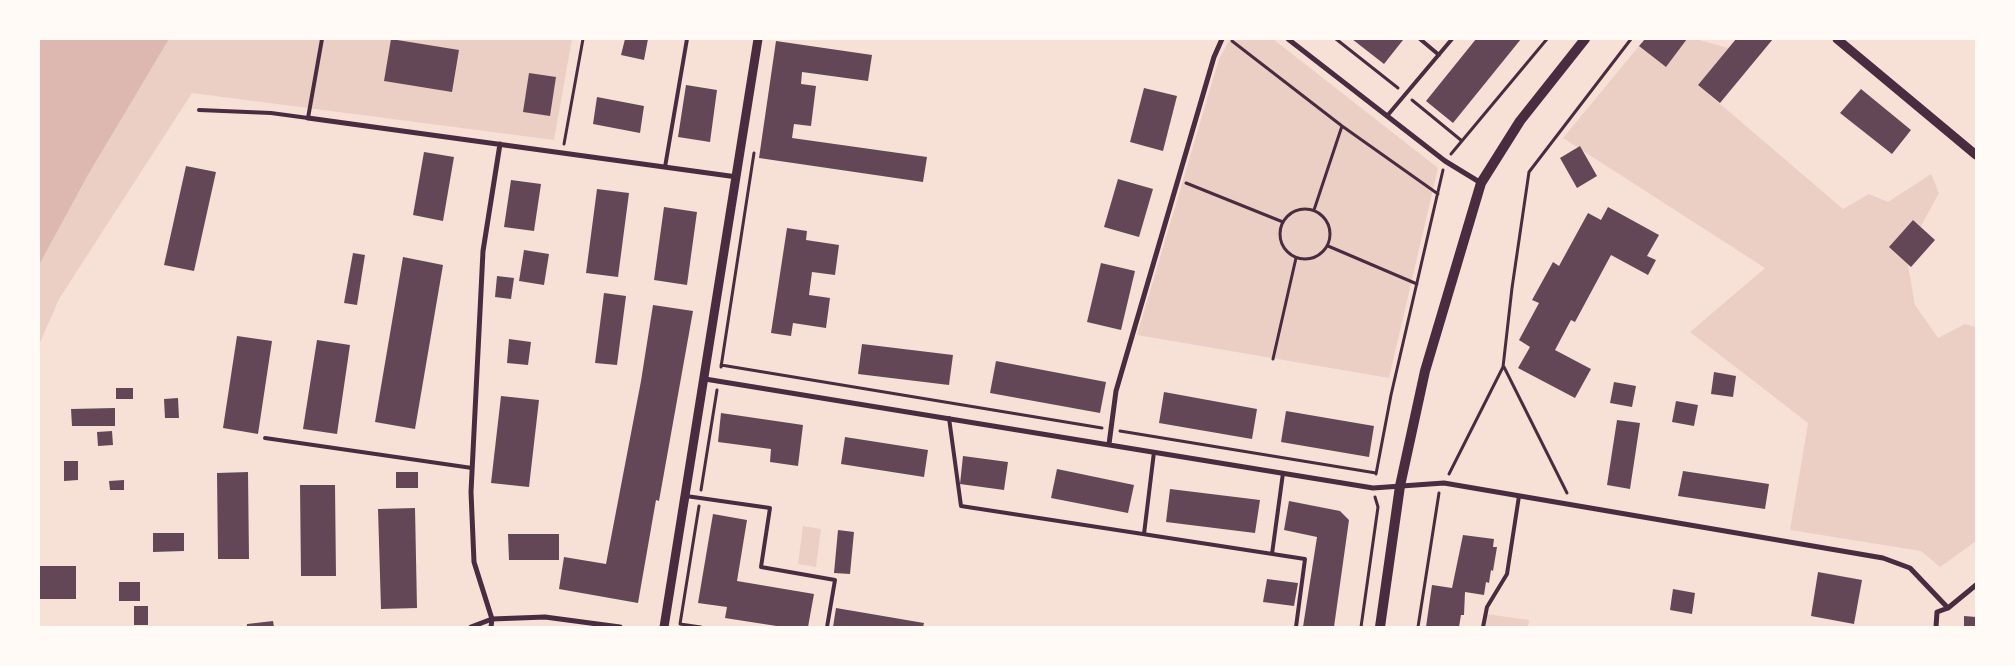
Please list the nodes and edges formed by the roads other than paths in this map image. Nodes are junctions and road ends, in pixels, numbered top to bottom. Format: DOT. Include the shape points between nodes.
graph roads {
  1 [pos="322,39"];
  2 [pos="687,39"];
  3 [pos="758,39"];
  4 [pos="1222,39"];
  5 [pos="1288,39"];
  6 [pos="1420,39"];
  7 [pos="1452,39"];
  8 [pos="1586,39"];
  9 [pos="1836,39"];
  10 [pos="1439,55"];
  11 [pos="199,110"];
  12 [pos="1387,116"];
  13 [pos="308,118"];
  14 [pos="500,144"];
  15 [pos="1976,155"];
  16 [pos="665,167"];
  17 [pos="737,178"];
  18 [pos="1481,183"];
  19 [pos="705,379"];
  20 [pos="948,418"];
  21 [pos="265,438"];
  22 [pos="1109,444"];
  23 [pos="1154,452"];
  24 [pos="472,468"];
  25 [pos="1283,473"];
  26 [pos="1400,486"];
  27 [pos="686,496"];
  28 [pos="1519,496"];
  29 [pos="1144,534"];
  30 [pos="1272,554"];
  31 [pos="1976,585"];
  32 [pos="1948,608"];
  33 [pos="492,620"];
  34 [pos="471,627"];
  35 [pos="491,627"];
  36 [pos="620,627"];
  37 [pos="664,627"];
  38 [pos="827,627"];
  39 [pos="1296,627"];
  40 [pos="1380,627"];
  41 [pos="1484,627"];
  42 [pos="1936,627"];
  1 -- 13 [label="lane"];
  2 -- 16 [label="lane"];
  3 -- 17 [label="street"];
  4 -- 22 [label="street" via="1116,391"];
  5 -- 12 [label="street"];
  6 -- 10 [label="lane"];
  7 -- 10 [label="lane"];
  8 -- 18 [label="main road" via="1520,121"];
  9 -- 15 [label="street"];
  10 -- 12 [label="lane"];
  11 -- 13 [label="lane"];
  12 -- 18 [label="street" via="1445,161"];
  13 -- 14 [label="street"];
  14 -- 16 [label="street"];
  14 -- 24 [label="street" via="483,251"];
  16 -- 17 [label="street"];
  17 -- 19 [label="street"];
  18 -- 26 [label="main road" via="1425,371"];
  19 -- 20 [label="street"];
  19 -- 27 [label="street"];
  20 -- 22 [label="street"];
  20 -- 29 [label="lane" via="961,506"];
  21 -- 24 [label="lane"];
  22 -- 23 [label="street"];
  23 -- 25 [label="street"];
  23 -- 29 [label="lane"];
  24 -- 33 [label="street" via="474,562"];
  25 -- 26 [label="street" via="1373,488"];
  25 -- 30 [label="lane"];
  26 -- 28 [label="street" via="1444,483"];
  26 -- 40 [label="main road"];
  27 -- 37 [label="street"];
  27 -- 38 [label="lane" via="770,508 761,566 835,580"];
  28 -- 32 [label="street" via="1883,558 1910,568"];
  28 -- 41 [label="lane" via="1508,574 1487,608"];
  29 -- 30 [label="lane"];
  30 -- 39 [label="lane" via="1305,559"];
  31 -- 32 [label="street"];
  32 -- 42 [label="street" via="1937,612"];
  33 -- 34 [label="street"];
  33 -- 35 [label="street"];
  33 -- 36 [label="street" via="545,617"];
}
